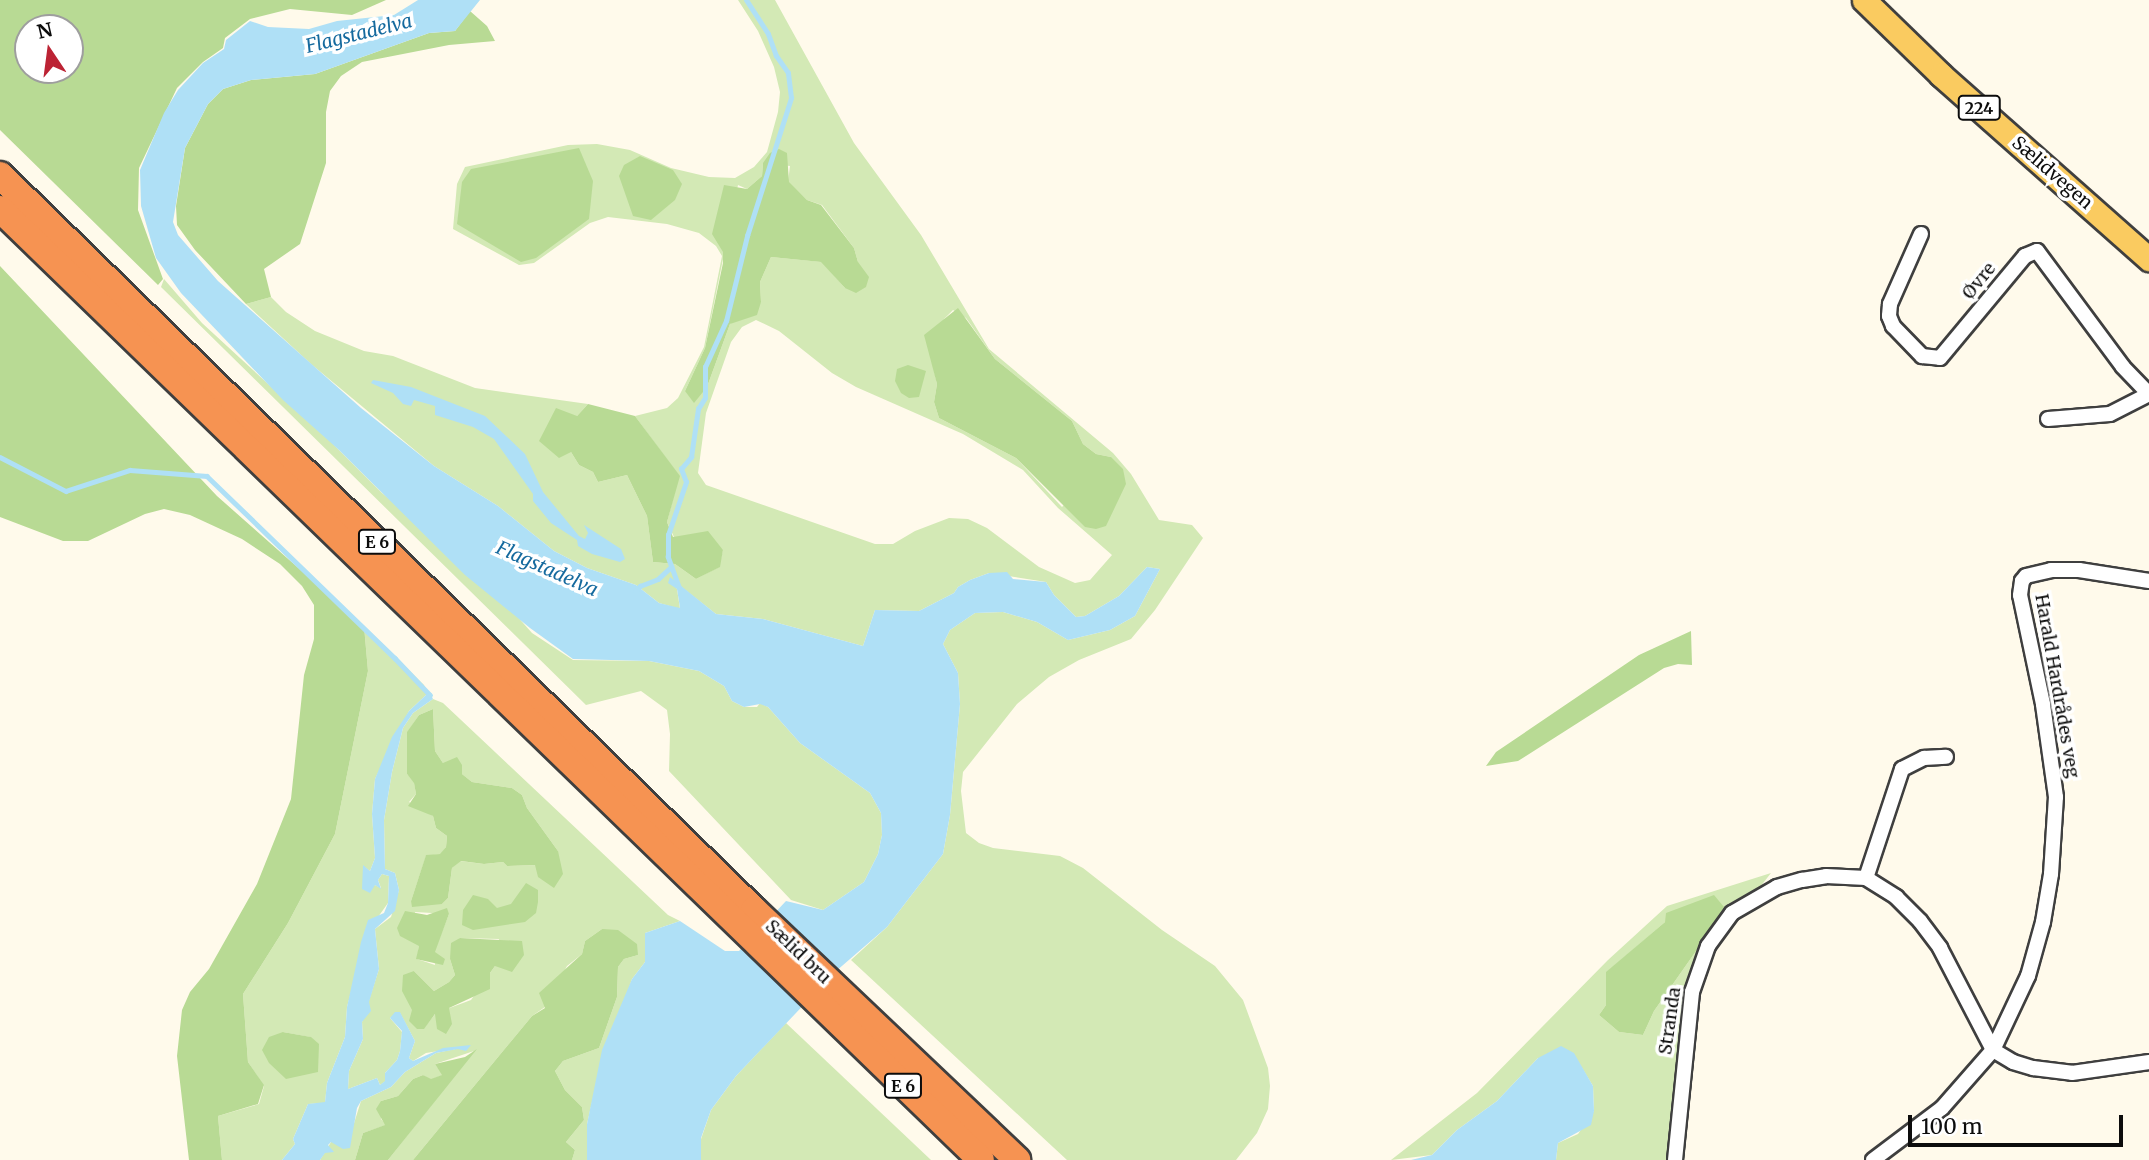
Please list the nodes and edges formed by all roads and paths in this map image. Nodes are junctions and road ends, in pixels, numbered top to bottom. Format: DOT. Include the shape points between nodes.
graph roads {
  1 [pos="1864,0"];
  2 [pos="0,175"];
  3 [pos="0,209"];
  4 [pos="1921,234"];
  5 [pos="2149,259"];
  6 [pos="2149,394"];
  7 [pos="2048,419"];
  8 [pos="2149,581"];
  9 [pos="1947,757"];
  10 [pos="1866,878"];
  11 [pos="745,918"];
  12 [pos="834,1003"];
  13 [pos="1993,1050"];
  14 [pos="2149,1062"];
  15 [pos="981,1160"];
  16 [pos="1017,1160"];
  17 [pos="1675,1160"];
  18 [pos="1873,1160"];
  1 -- 5 [label="main road, Sælidvegen / 224" via="1941,75"];
  2 -- 11 [label="highway, E 6"];
  3 -- 11 [label="highway, E 6"];
  4 -- 6 [label="street, Øvre" via="1889,316 1922,356 1940,358 2025,256 2037,251 2123,367"];
  6 -- 7 [label="street" via="2110,414"];
  8 -- 13 [label="street, Harald Hardrådes veg" via="2079,570 2038,571 2026,576 2020,595 2043,704 2056,797 2052,874 2028,976"];
  9 -- 10 [label="street" via="1924,758 1902,769"];
  10 -- 13 [label="street" via="1896,897 1933,937"];
  10 -- 17 [label="street, Stranda" via="1826,876 1777,887 1732,914 1708,946 1692,992"];
  11 -- 12 [label="highway, Sælid bru / E 6"];
  12 -- 15 [label="highway, E 6"];
  12 -- 16 [label="highway, E 6"];
  13 -- 14 [label="street" via="2013,1062 2050,1072"];
  13 -- 18 [label="street, Harald Hardrådes veg" via="1942,1108"];
}
